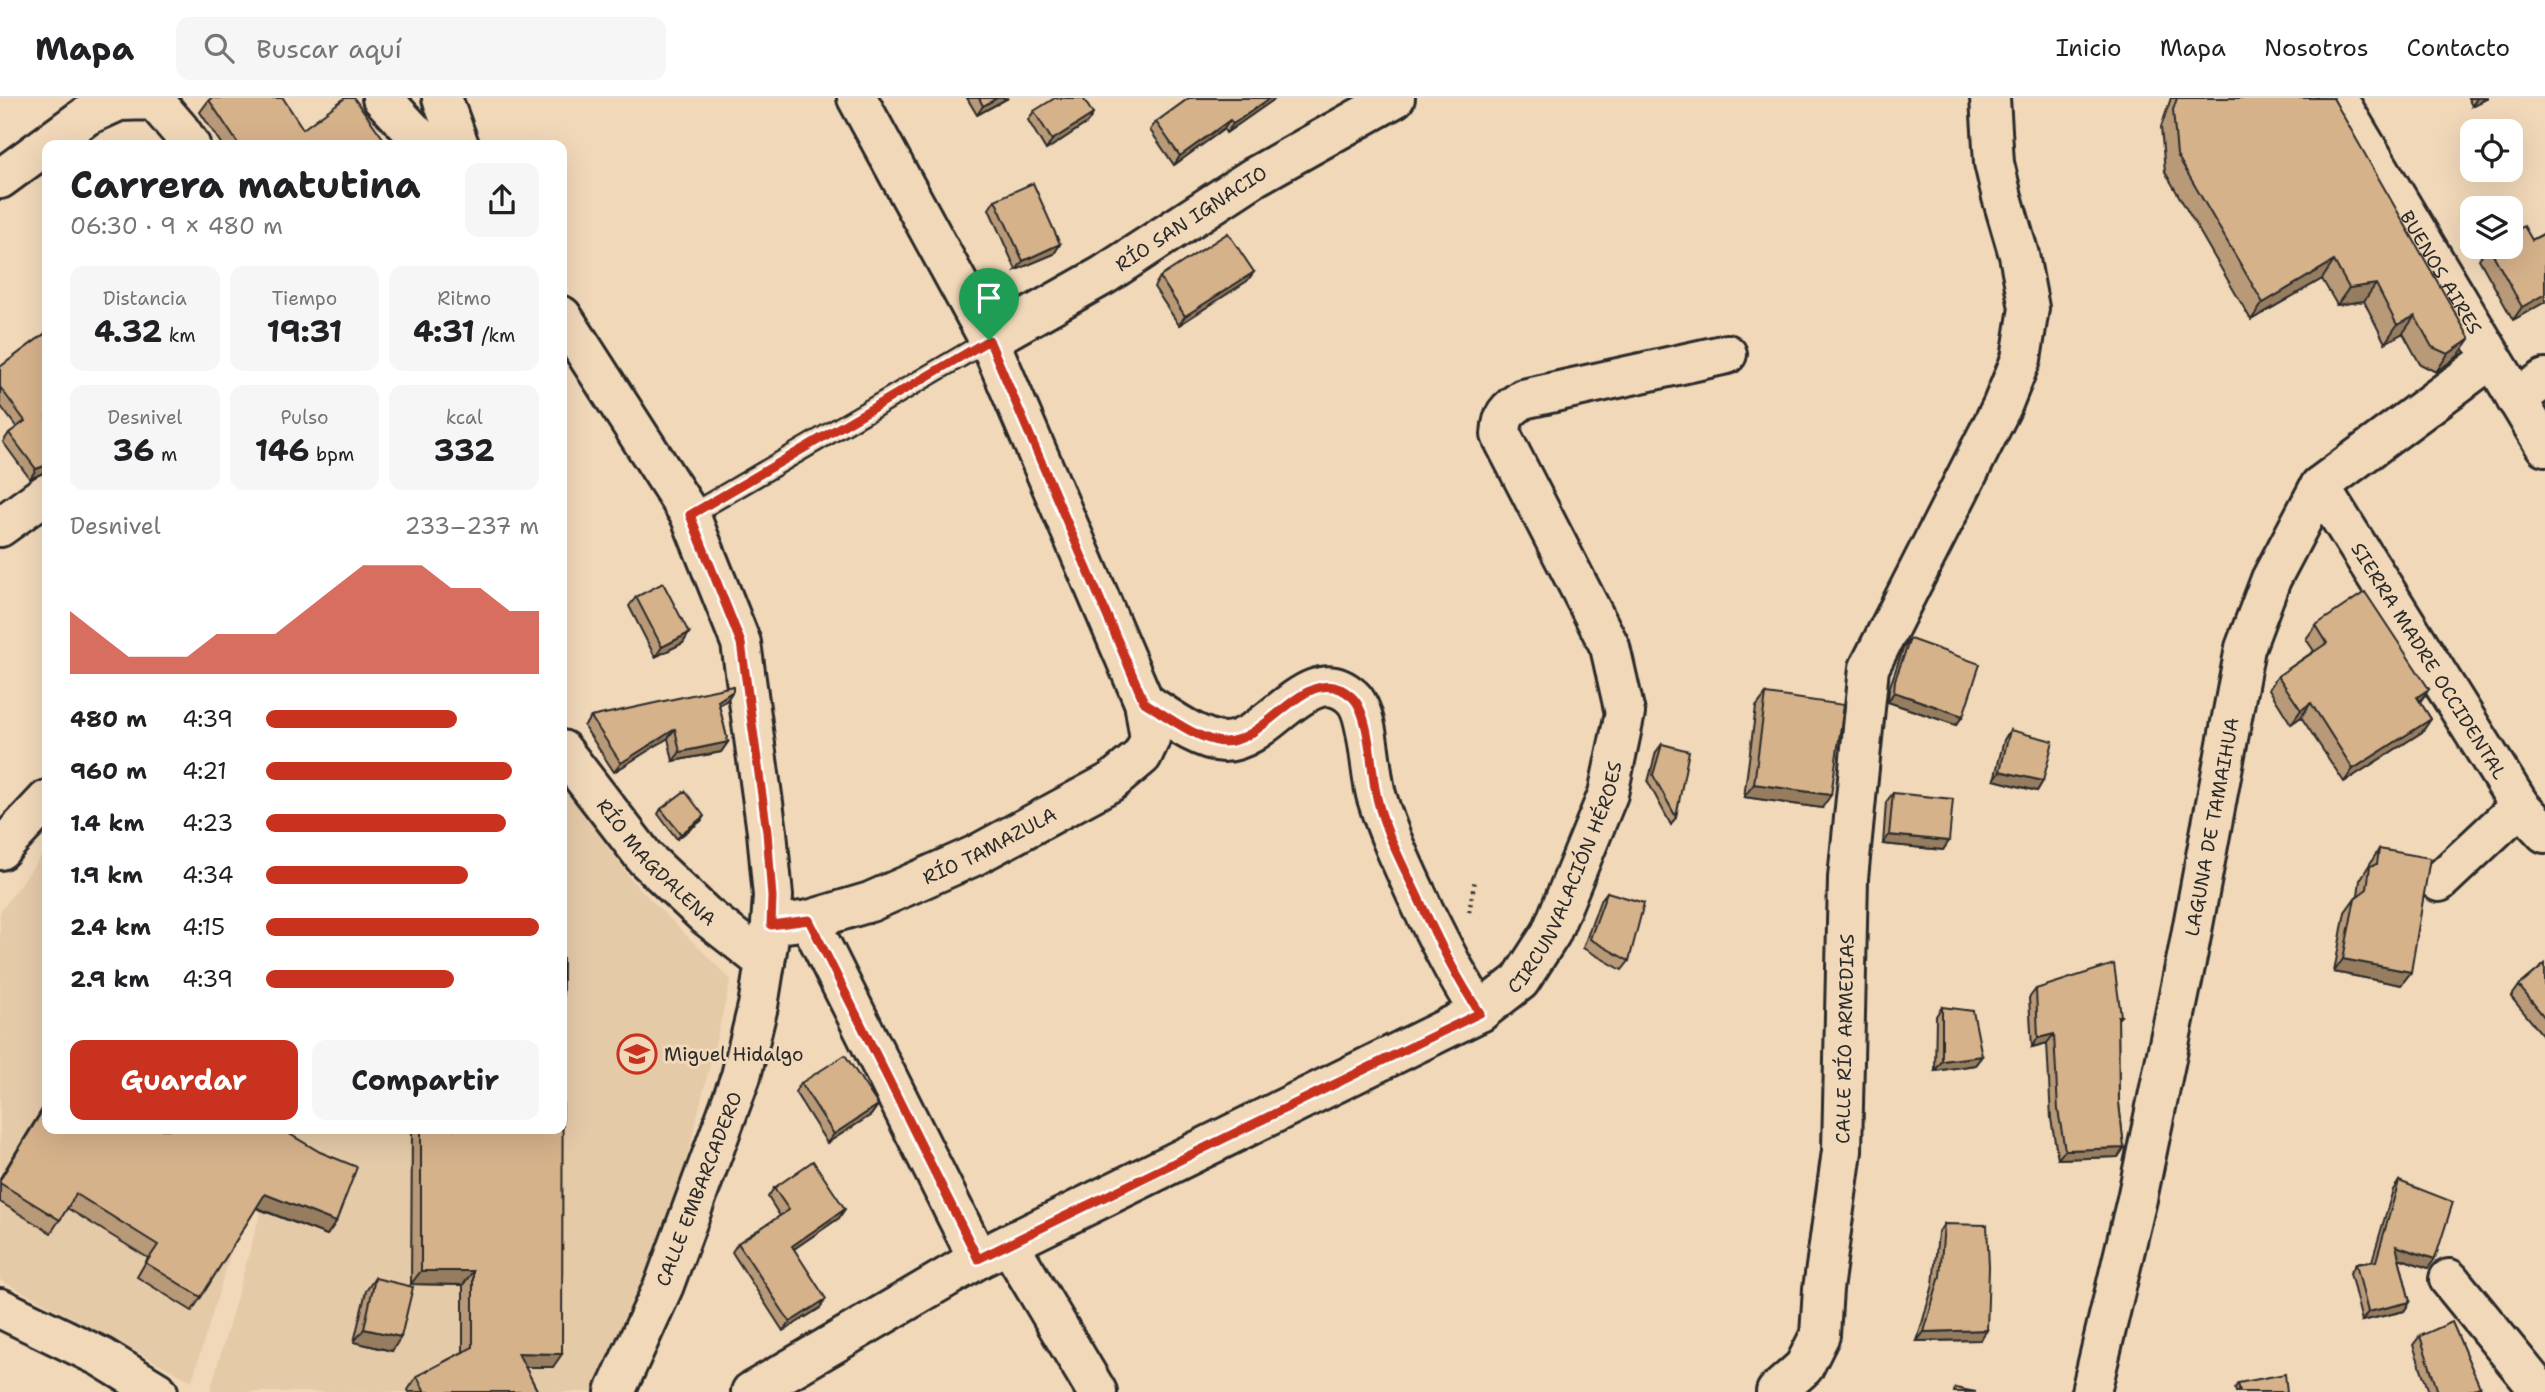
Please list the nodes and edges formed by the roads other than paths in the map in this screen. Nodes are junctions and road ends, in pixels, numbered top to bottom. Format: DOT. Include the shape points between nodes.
graph roads {
  1 [pos="382,98"];
  2 [pos="442,98"];
  3 [pos="857,98"];
  4 [pos="1395,98"];
  5 [pos="1990,98"];
  6 [pos="2337,98"];
  7 [pos="53,140"];
  8 [pos="187,140"];
  9 [pos="421,140"];
  10 [pos="458,140"];
  11 [pos="42,148"];
  12 [pos="0,179"];
  13 [pos="567,324"];
  14 [pos="989,340"];
  15 [pos="1727,354"];
  16 [pos="2492,358"];
  17 [pos="2530,389"];
  18 [pos="2545,446"];
  19 [pos="2320,486"];
  20 [pos="42,497"];
  21 [pos="690,515"];
  22 [pos="0,527"];
  23 [pos="1144,702"];
  24 [pos="567,757"];
  25 [pos="42,805"];
  26 [pos="2532,820"];
  27 [pos="0,850"];
  28 [pos="2439,882"];
  29 [pos="809,920"];
  30 [pos="771,925"];
  31 [pos="765,962"];
  32 [pos="1480,1013"];
  33 [pos="993,1252"];
  34 [pos="2449,1279"];
  35 [pos="0,1308"];
  36 [pos="158,1392"];
  37 [pos="615,1392"];
  38 [pos="751,1392"];
  39 [pos="1097,1392"];
  40 [pos="1776,1392"];
  41 [pos="2091,1392"];
  42 [pos="2540,1392"];
  1 -- 9 [label="street"];
  2 -- 10 [label="street"];
  3 -- 14 [label="street, RÍO TAMAZULA"];
  4 -- 14 [label="street, RÍO SAN IGNACIO" via="1264,171 1104,275"];
  5 -- 40 [label="street, CALLE RÍO ARMEDIAS" via="1994,163 2020,255 2029,308 2021,359 2002,406 1869,668 1848,878 1842,1151 1820,1335 1804,1367"];
  6 -- 16 [label="street, BUENOS AIRES"];
  7 -- 8 [label="street" via="86,116 119,101 154,100"];
  11 -- 12 [label="street"];
  13 -- 21 [label="street, CALLE EMBARCADERO"];
  14 -- 21 [label="lane"];
  14 -- 23 [label="street, RÍO TAMAZULA"];
  15 -- 32 [label="street, CIRCUNVALACIÓN HÉROES" via="1523,399 1507,410 1502,423 1501,435 1610,647 1625,713 1608,794 1551,933 1520,981"];
  16 -- 17 [label="street, BUENOS AIRES"];
  16 -- 19 [label="street, LAGUNA DE TAMAIHUA"];
  17 -- 18 [label="street, BUENOS AIRES"];
  19 -- 26 [label="street, SIERRA MADRE OCCIDENTAL"];
  19 -- 41 [label="street, LAGUNA DE TAMAIHUA" via="2271,579 2245,648 2186,965"];
  20 -- 22 [label="street"];
  21 -- 30 [label="street, CALLE EMBARCADERO" via="741,643 767,832"];
  23 -- 29 [label="street, RÍO TAMAZULA" via="1150,739 1142,756 1111,782 974,856 870,902"];
  23 -- 32 [label="street" via="1198,735 1224,742 1244,737 1317,686 1334,686 1352,696 1361,708 1376,795 1393,846 1455,974"];
  24 -- 31 [label="street, RÍO MAGDALENA" via="645,858 705,915"];
  25 -- 27 [label="street"];
  26 -- 28 [label="street"];
  29 -- 30 [label="street, RÍO TAMAZULA"];
  29 -- 33 [label="street"];
  30 -- 31 [label="street, CALLE EMBARCADERO"];
  31 -- 37 [label="street, CALLE EMBARCADERO" via="741,1076 664,1285"];
  32 -- 33 [label="street, CIRCUNVALACIÓN HÉROES"];
  33 -- 38 [label="street, CIRCUNVALACIÓN HÉROES"];
  33 -- 39 [label="street"];
  34 -- 42 [label="street"];
  35 -- 36 [label="street" via="101,1357"];
}
